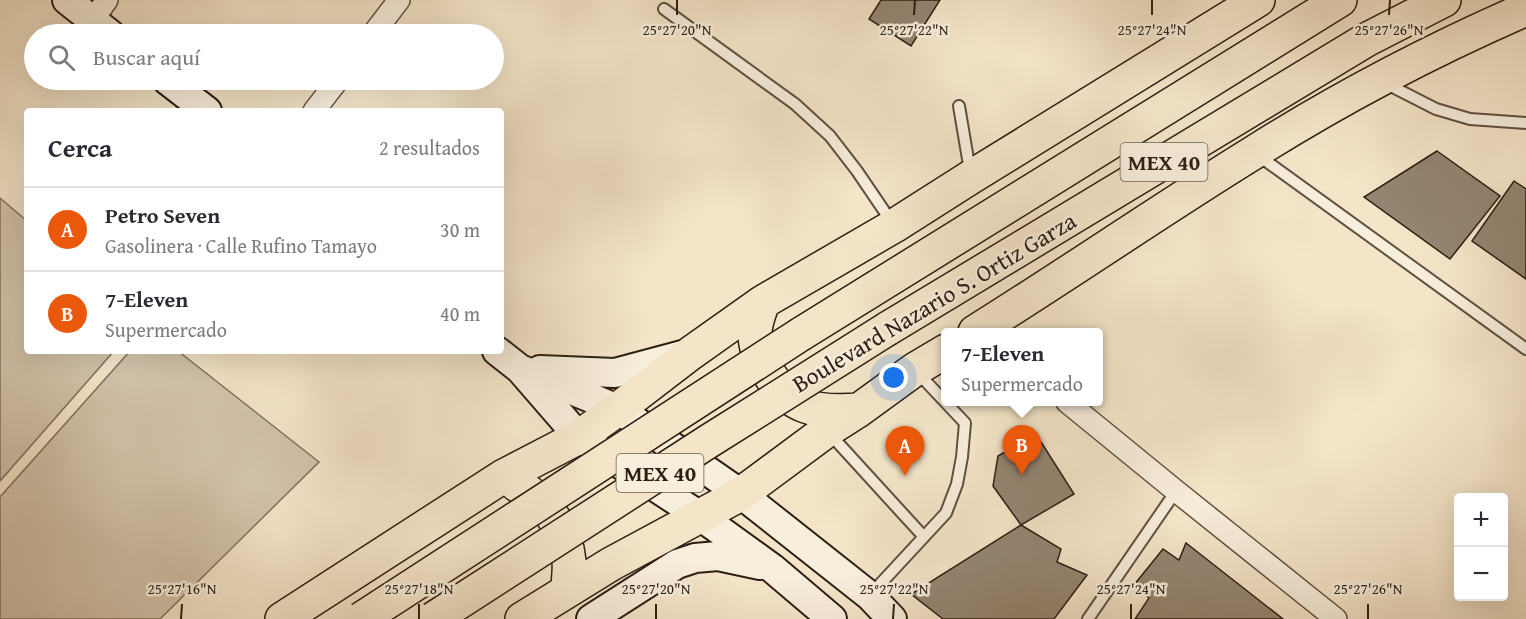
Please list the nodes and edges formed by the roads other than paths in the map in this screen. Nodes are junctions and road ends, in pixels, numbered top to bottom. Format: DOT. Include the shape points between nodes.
graph roads {
  1 [pos="67,0"];
  2 [pos="399,0"];
  3 [pos="1258,0"];
  4 [pos="1340,0"];
  5 [pos="1444,0"];
  6 [pos="664,9"];
  7 [pos="1526,9"];
  8 [pos="103,18"];
  9 [pos="381,24"];
  10 [pos="1380,80"];
  11 [pos="180,90"];
  12 [pos="330,90"];
  13 [pos="959,106"];
  14 [pos="203,108"];
  15 [pos="316,108"];
  16 [pos="1526,123"];
  17 [pos="1254,152"];
  18 [pos="970,177"];
  19 [pos="894,226"];
  20 [pos="763,302"];
  21 [pos="984,328"];
  22 [pos="1526,349"];
  23 [pos="692,352"];
  24 [pos="941,353"];
  25 [pos="501,354"];
  26 [pos="520,369"];
  27 [pos="914,370"];
  28 [pos="941,399"];
  29 [pos="948,406"];
  30 [pos="1072,406"];
  31 [pos="618,409"];
  32 [pos="859,410"];
  33 [pos="826,431"];
  34 [pos="579,437"];
  35 [pos="502,477"];
  36 [pos="1176,491"];
  37 [pos="741,494"];
  38 [pos="700,516"];
  39 [pos="924,537"];
  40 [pos="772,568"];
  41 [pos="568,590"];
  42 [pos="870,596"];
  43 [pos="282,619"];
  44 [pos="361,619"];
  45 [pos="434,619"];
  46 [pos="522,619"];
  47 [pos="591,619"];
  48 [pos="832,619"];
  49 [pos="892,619"];
  50 [pos="1088,619"];
  51 [pos="1336,619"];
  1 -- 8 [label="street"];
  2 -- 9 [label="street"];
  3 -- 18 [label="highway"];
  4 -- 44 [label="highway, Boulevard Nazario S. Ortiz Garza / MEX 40, bridge" via="801,334"];
  5 -- 45 [label="highway, Boulevard Nazario S. Ortiz Garza / MEX 40, bridge" via="1366,40 887,329"];
  6 -- 19 [label="lane" via="795,104 830,136"];
  7 -- 10 [label="highway"];
  10 -- 16 [label="lane" via="1436,109 1470,119"];
  10 -- 17 [label="highway"];
  11 -- 14 [label="street"];
  12 -- 15 [label="street"];
  13 -- 18 [label="lane"];
  17 -- 21 [label="highway"];
  17 -- 22 [label="lane"];
  18 -- 19 [label="highway"];
  19 -- 20 [label="highway"];
  20 -- 23 [label="highway"];
  20 -- 32 [label="highway" via="755,332 758,356 777,386 795,402 817,409"];
  23 -- 26 [label="street" via="615,373"];
  23 -- 31 [label="highway"];
  24 -- 27 [label="highway"];
  25 -- 26 [label="street"];
  26 -- 31 [label="street"];
  26 -- 34 [label="street"];
  27 -- 28 [label="lane"];
  27 -- 32 [label="highway"];
  29 -- 39 [label="lane" via="964,423 962,457 946,513"];
  30 -- 36 [label="street"];
  31 -- 34 [label="highway"];
  31 -- 37 [label="street"];
  32 -- 33 [label="highway"];
  33 -- 37 [label="highway"];
  33 -- 39 [label="lane"];
  34 -- 35 [label="highway"];
  34 -- 38 [label="street"];
  35 -- 41 [label="highway" via="526,489 550,511 562,533 569,561"];
  35 -- 43 [label="highway"];
  36 -- 50 [label="lane"];
  36 -- 51 [label="street"];
  37 -- 38 [label="highway"];
  37 -- 42 [label="street"];
  38 -- 40 [label="street"];
  38 -- 41 [label="highway"];
  39 -- 42 [label="lane"];
  40 -- 47 [label="street" via="718,556 695,558 677,564"];
  40 -- 48 [label="street"];
  41 -- 46 [label="highway"];
  42 -- 49 [label="street"];
}
